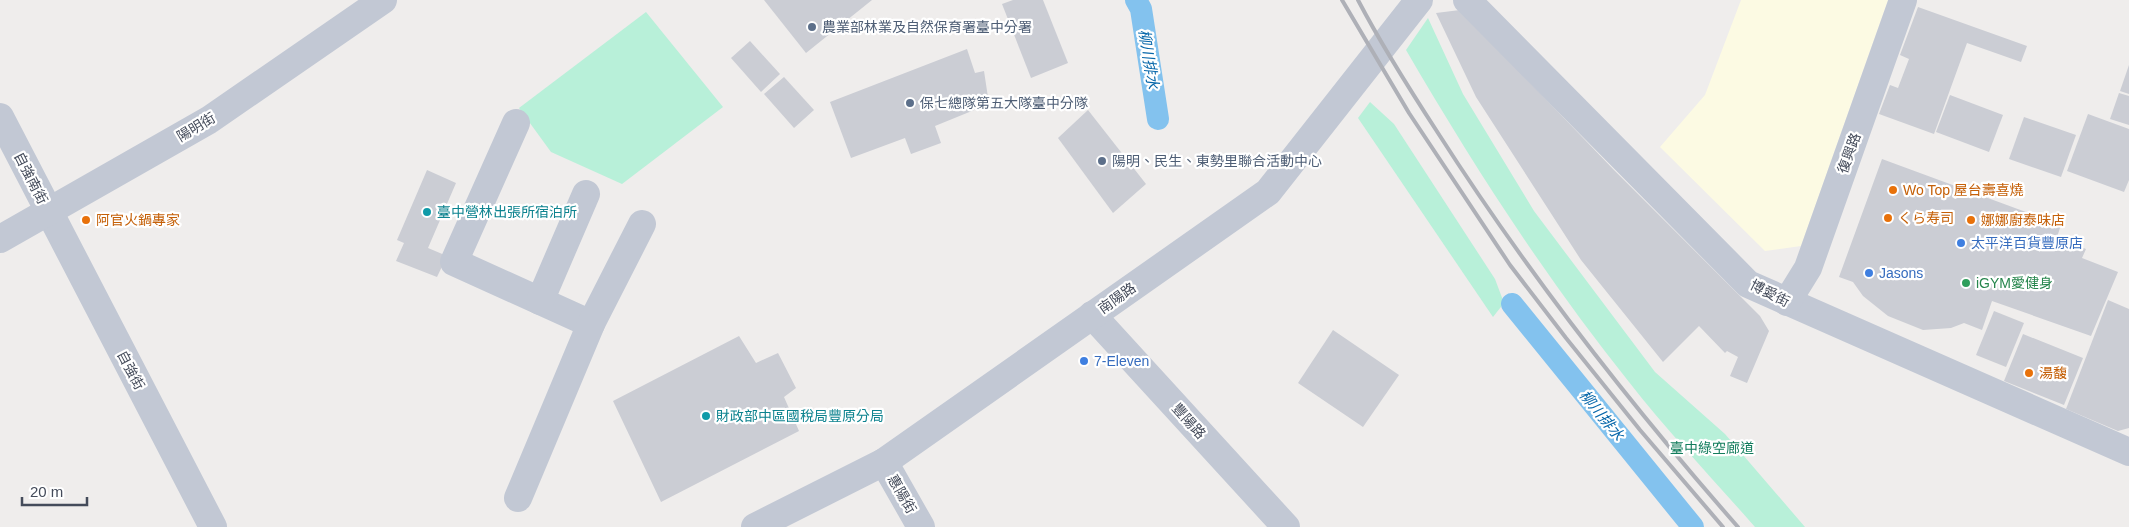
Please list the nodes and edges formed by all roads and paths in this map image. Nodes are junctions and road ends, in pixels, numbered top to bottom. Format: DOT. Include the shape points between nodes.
graph roads {
  1 [pos="384,0"];
  2 [pos="1419,0"];
  3 [pos="1467,0"];
  4 [pos="1903,0"];
  5 [pos="0,117"];
  6 [pos="516,123"];
  7 [pos="586,194"];
  8 [pos="49,212"];
  9 [pos="642,224"];
  10 [pos="0,239"];
  11 [pos="540,301"];
  12 [pos="1787,302"];
  13 [pos="1092,315"];
  14 [pos="592,324"];
  15 [pos="2129,452"];
  16 [pos="884,462"];
  17 [pos="518,498"];
  18 [pos="212,527"];
  19 [pos="755,527"];
  20 [pos="921,527"];
  21 [pos="1286,527"];
  1 -- 8 [label="street, 陽明街" via="209,120"];
  2 -- 13 [label="street, 南陽路" via="1268,192"];
  3 -- 12 [label="street, 博愛街" via="1748,284"];
  4 -- 12 [label="street, 復興路" via="1808,268"];
  5 -- 8 [label="street, 自強南街"];
  6 -- 11 [label="street" via="454,262"];
  7 -- 11 [label="street"];
  8 -- 10 [label="street, 陽明街"];
  8 -- 18 [label="street, 自強街"];
  9 -- 14 [label="street"];
  11 -- 14 [label="street"];
  12 -- 15 [label="street, 博愛街"];
  13 -- 16 [label="street, 南陽路"];
  13 -- 21 [label="street, 豐陽路"];
  14 -- 17 [label="street"];
  16 -- 19 [label="street, 南陽路"];
  16 -- 20 [label="street, 惠陽街"];
}
